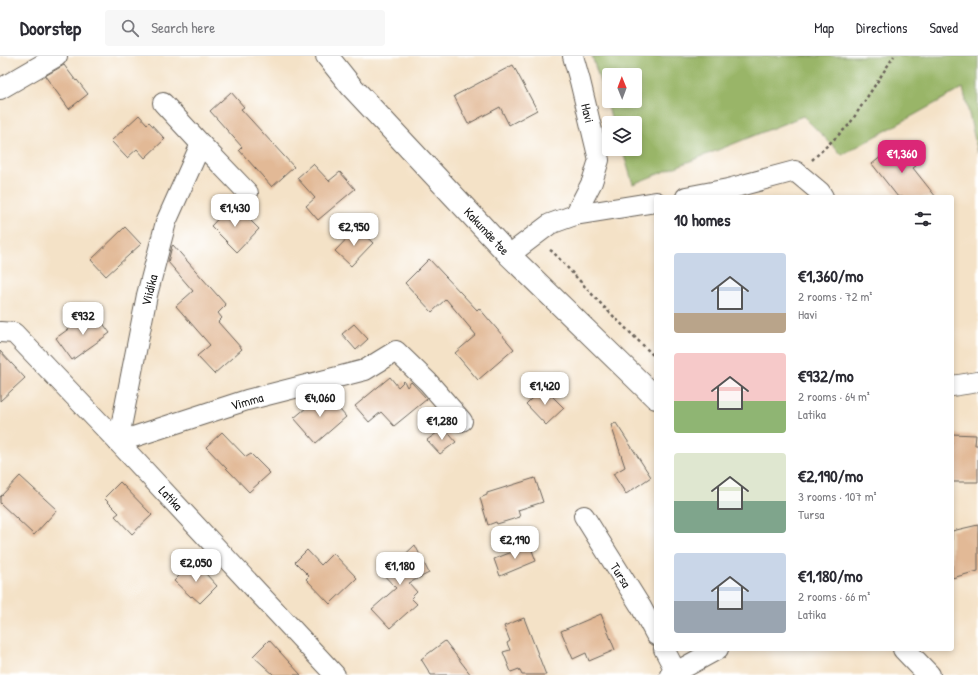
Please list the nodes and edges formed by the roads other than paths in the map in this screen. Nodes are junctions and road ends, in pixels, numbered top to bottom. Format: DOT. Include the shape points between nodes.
graph roads {
  1 [pos="58,56"];
  2 [pos="327,56"];
  3 [pos="572,56"];
  4 [pos="0,89"];
  5 [pos="163,104"];
  6 [pos="201,144"];
  7 [pos="248,192"];
  8 [pos="696,195"];
  9 [pos="822,195"];
  10 [pos="654,202"];
  11 [pos="575,215"];
  12 [pos="509,256"];
  13 [pos="0,332"];
  14 [pos="978,382"];
  15 [pos="954,386"];
  16 [pos="654,396"];
  17 [pos="462,421"];
  18 [pos="118,442"];
  19 [pos="584,516"];
  20 [pos="654,631"];
  21 [pos="665,651"];
  22 [pos="714,651"];
  23 [pos="906,651"];
  24 [pos="673,674"];
  25 [pos="335,675"];
  26 [pos="929,675"];
  1 -- 4 [label="street"];
  2 -- 12 [label="street, Kakumäe tee" via="357,92"];
  3 -- 11 [label="street, Havi" via="599,160 592,182"];
  5 -- 6 [label="street"];
  6 -- 7 [label="street"];
  6 -- 18 [label="street, Viidika" via="166,222 147,295"];
  8 -- 9 [label="street" via="795,171"];
  10 -- 11 [label="street"];
  11 -- 12 [label="street" via="550,224"];
  12 -- 16 [label="street, Kakumäe tee"];
  13 -- 18 [label="street, Latika" via="14,333"];
  14 -- 15 [label="street"];
  17 -- 18 [label="street, Vimma" via="428,382 396,351 364,370 247,400"];
  18 -- 25 [label="street, Latika"];
  19 -- 20 [label="street, Tursa"];
  21 -- 24 [label="street"];
  22 -- 24 [label="street"];
  23 -- 26 [label="street"];
}
